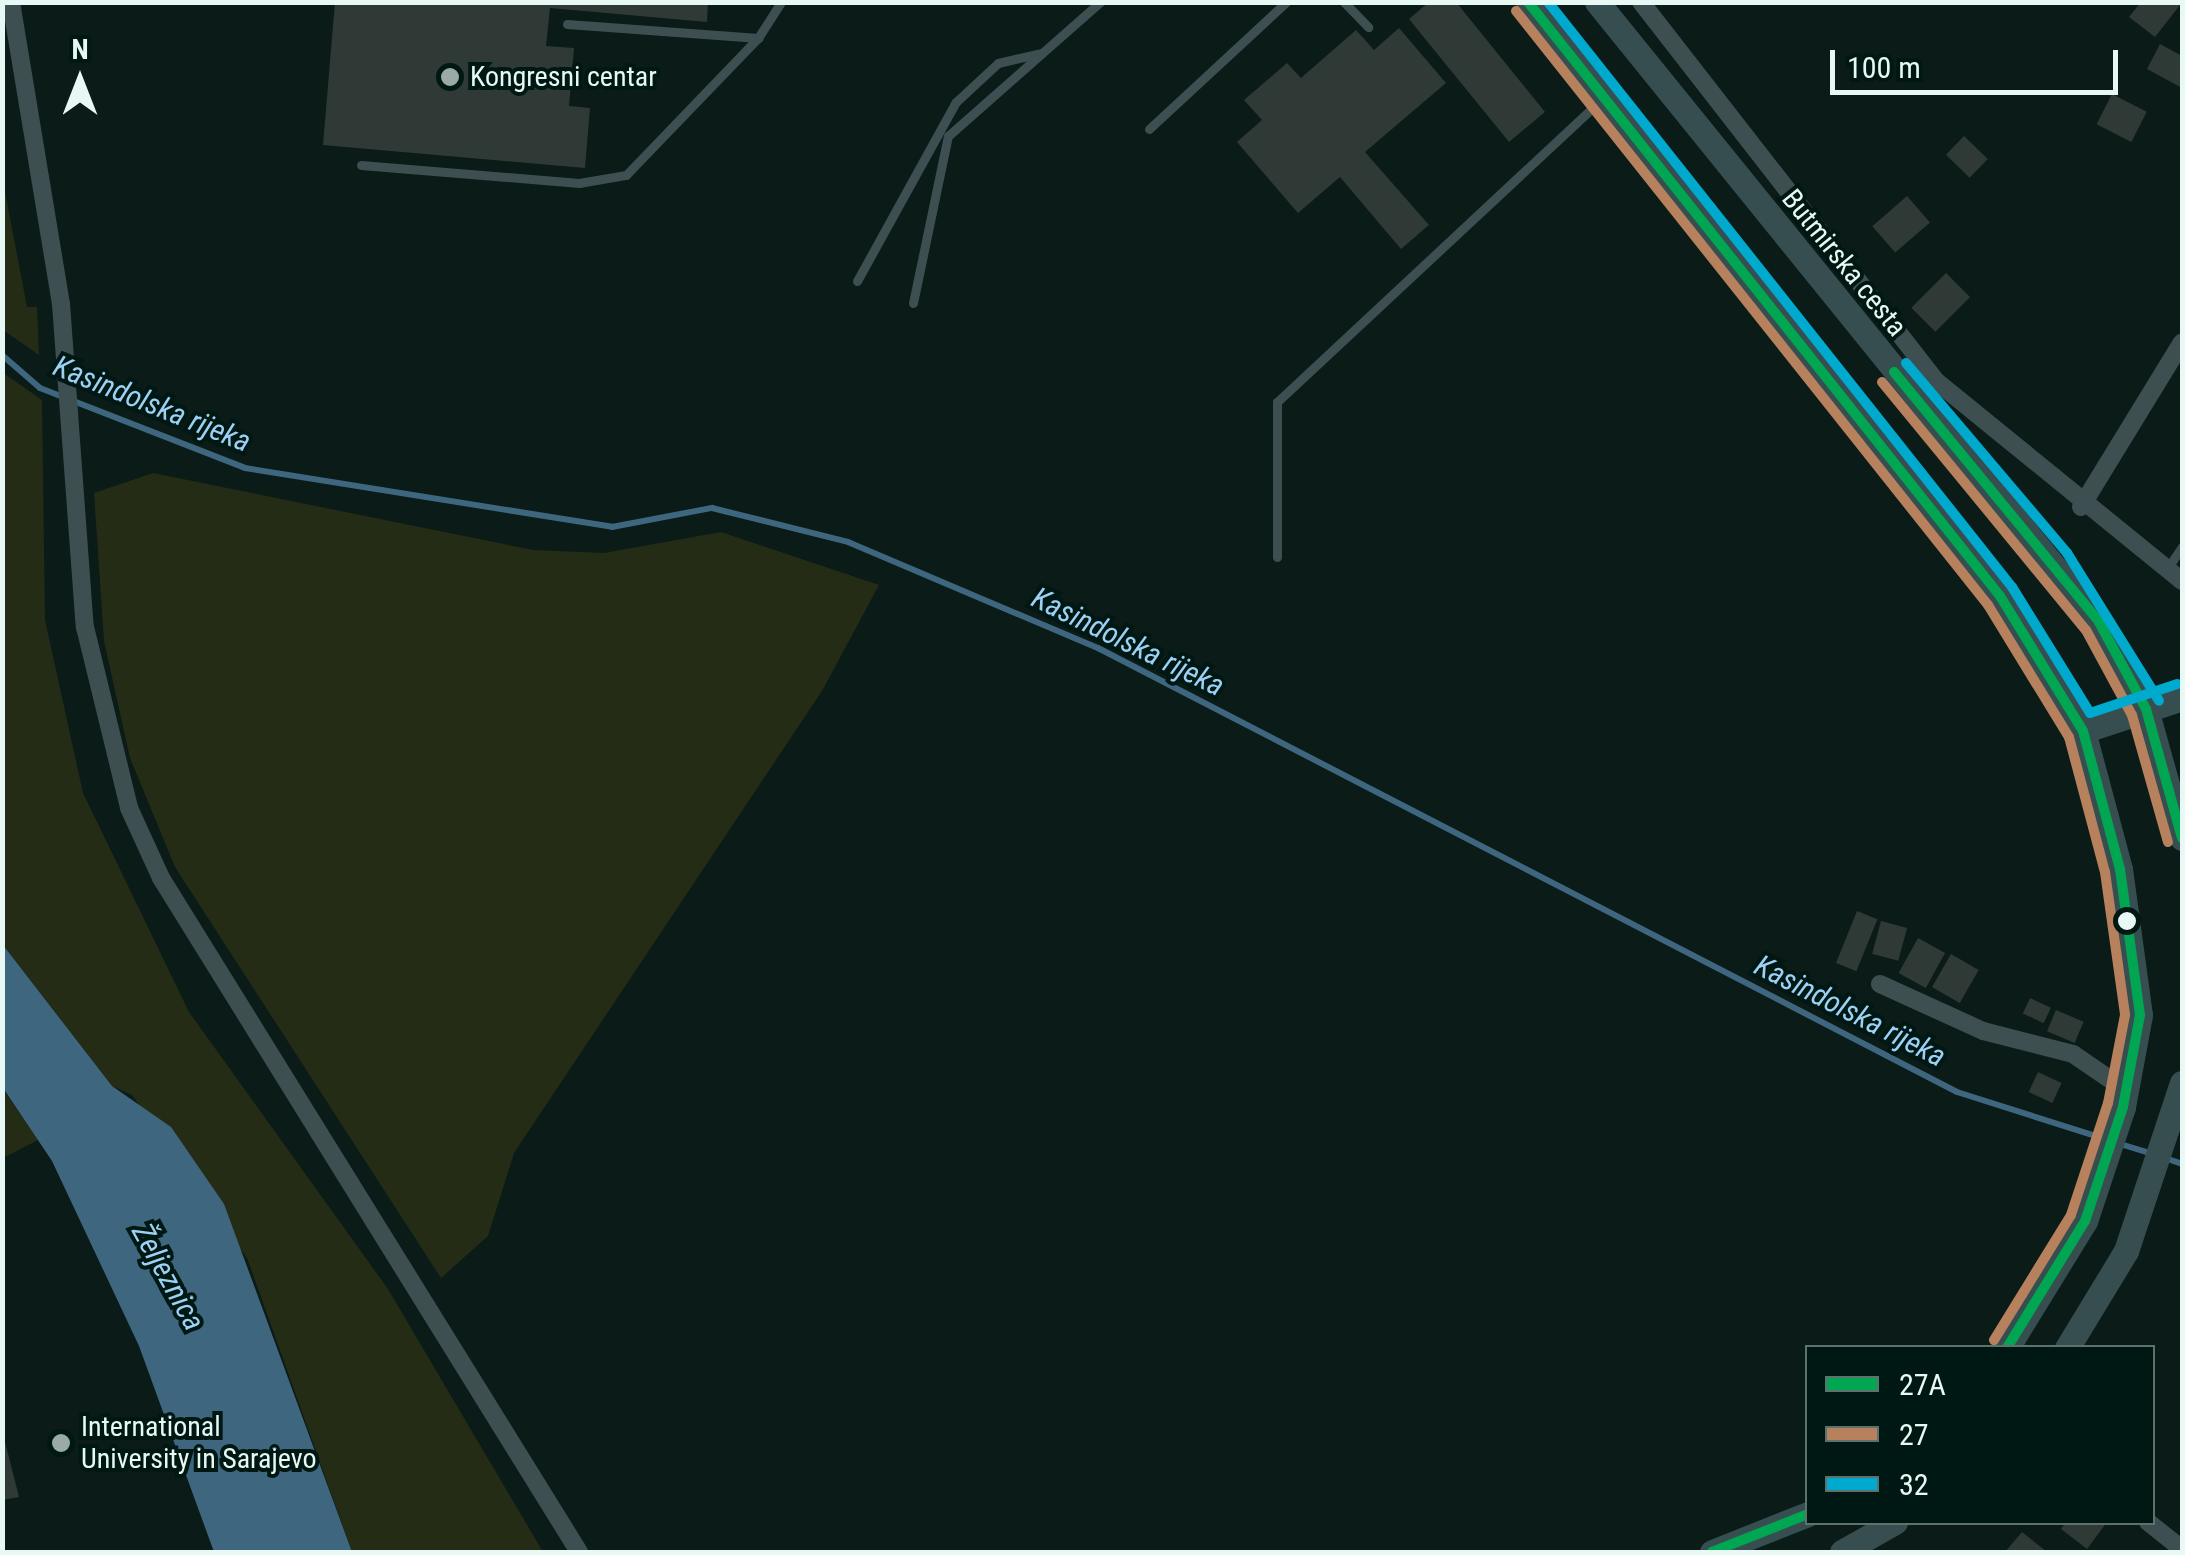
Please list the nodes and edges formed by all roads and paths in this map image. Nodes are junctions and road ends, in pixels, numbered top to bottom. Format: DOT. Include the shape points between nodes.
graph roads {
  1 [pos="11,2"];
  2 [pos="781,2"];
  3 [pos="1100,2"];
  4 [pos="1286,2"];
  5 [pos="1344,2"];
  6 [pos="1528,2"];
  7 [pos="1597,2"];
  8 [pos="1640,2"];
  9 [pos="568,24"];
  10 [pos="1368,27"];
  11 [pos="758,38"];
  12 [pos="1042,54"];
  13 [pos="1604,97"];
  14 [pos="1150,129"];
  15 [pos="361,165"];
  16 [pos="857,282"];
  17 [pos="913,303"];
  18 [pos="2182,342"];
  19 [pos="2081,507"];
  20 [pos="2182,547"];
  21 [pos="1277,557"];
  22 [pos="2166,569"];
  23 [pos="2182,581"];
  24 [pos="2182,698"];
  25 [pos="2146,709"];
  26 [pos="2083,731"];
  27 [pos="2182,838"];
  28 [pos="1880,984"];
  29 [pos="2182,1083"];
  30 [pos="2125,1099"];
  31 [pos="2009,1345"];
  32 [pos="2069,1345"];
  33 [pos="1805,1515"];
  34 [pos="1890,1525"];
  35 [pos="2152,1525"];
  36 [pos="2182,1549"];
  37 [pos="579,1552"];
  38 [pos="1712,1552"];
  39 [pos="1842,1552"];
  1 -- 37 [label="street" via="61,304 94,684 153,861"];
  2 -- 11 [label="lane"];
  3 -- 12 [label="lane"];
  4 -- 14 [label="lane"];
  5 -- 10 [label="lane"];
  6 -- 13 [label="main road"];
  7 -- 25 [label="main road, Butmirska cesta" via="2055,562"];
  8 -- 19 [label="street, Butmirska cesta" via="1936,381"];
  9 -- 11 [label="lane"];
  11 -- 15 [label="lane" via="626,176 579,183"];
  12 -- 16 [label="lane" via="998,63 956,102"];
  12 -- 17 [label="lane" via="948,136"];
  13 -- 21 [label="lane" via="1277,402"];
  13 -- 26 [label="main road" via="2000,596"];
  18 -- 19 [label="street"];
  19 -- 22 [label="street, Butmirska cesta"];
  20 -- 22 [label="lane"];
  22 -- 23 [label="street, Butmirska cesta"];
  24 -- 25 [label="main road"];
  25 -- 26 [label="main road"];
  25 -- 27 [label="main road, Butmirska cesta"];
  26 -- 30 [label="main road" via="2112,828 2138,978"];
  28 -- 30 [label="street" via="1983,1030 2073,1054"];
  29 -- 32 [label="main road" via="2148,1195"];
  30 -- 31 [label="main road" via="2102,1176 2058,1271"];
  33 -- 38 [label="main road"];
  34 -- 39 [label="main road"];
  35 -- 36 [label="street"];
}
